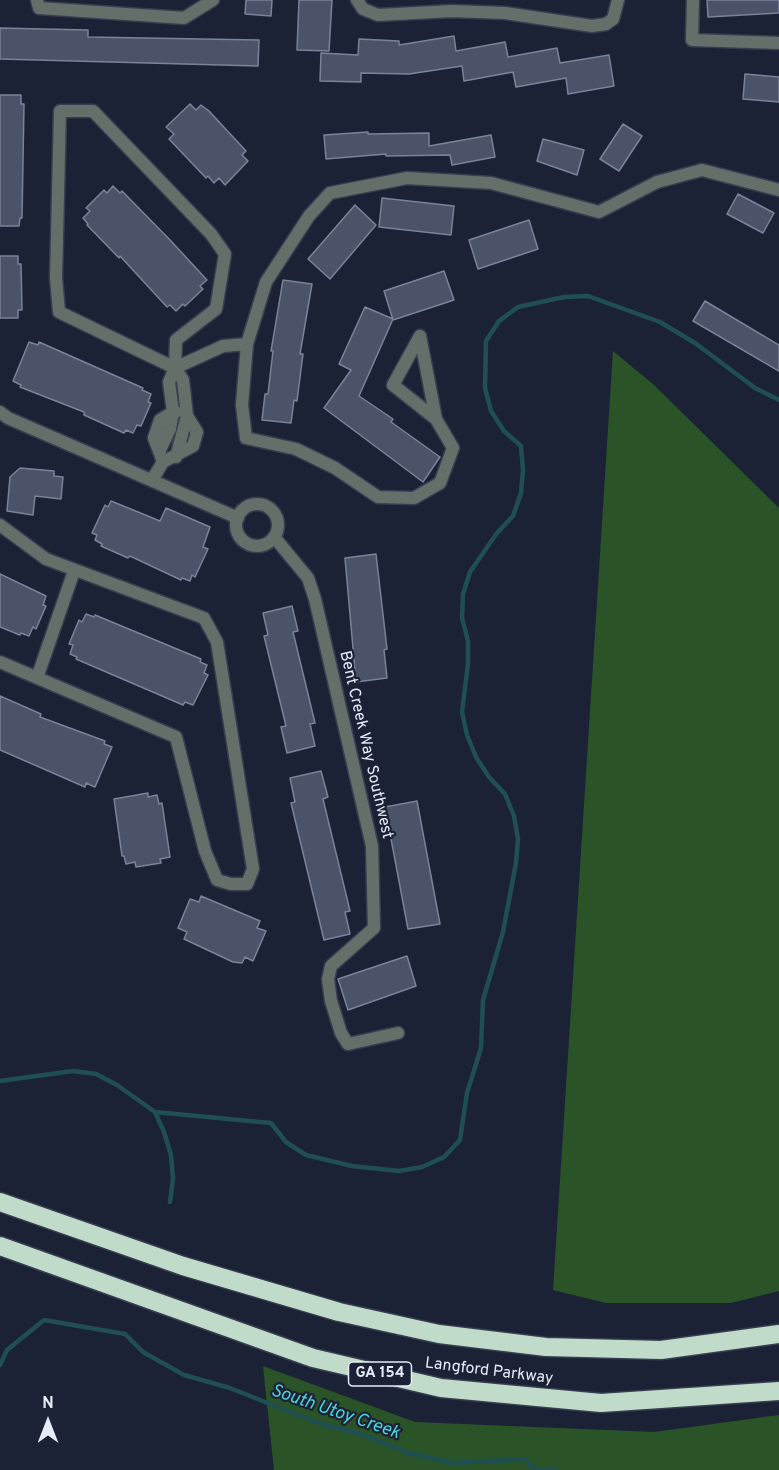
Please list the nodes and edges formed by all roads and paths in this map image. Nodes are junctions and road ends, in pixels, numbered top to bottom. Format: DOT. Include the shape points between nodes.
graph roads {
  1 [pos="37,0"];
  2 [pos="213,0"];
  3 [pos="357,0"];
  4 [pos="618,0"];
  5 [pos="693,0"];
  6 [pos="779,43"];
  7 [pos="779,190"];
  8 [pos="248,344"];
  9 [pos="175,368"];
  10 [pos="0,412"];
  11 [pos="173,412"];
  12 [pos="187,414"];
  13 [pos="436,419"];
  14 [pos="162,456"];
  15 [pos="152,480"];
  16 [pos="238,518"];
  17 [pos="0,525"];
  18 [pos="275,538"];
  19 [pos="74,571"];
  20 [pos="0,662"];
  21 [pos="37,678"];
  22 [pos="398,1033"];
  23 [pos="0,1202"];
  24 [pos="0,1246"];
  25 [pos="779,1334"];
  26 [pos="779,1391"];
  1 -- 2 [label="street" via="39,8 184,18"];
  3 -- 4 [label="street" via="363,9 378,15 505,13 592,26 613,19"];
  5 -- 6 [label="street" via="692,40"];
  7 -- 8 [label="street" via="702,170 657,182 599,212 490,183 407,178 330,193 309,216 266,282"];
  8 -- 9 [label="street" via="223,346"];
  8 -- 13 [label="street" via="242,405 246,438 296,449 378,496 414,498 440,483 453,448"];
  9 -- 9 [label="street" via="176,340 216,309 225,254 211,234 93,111 60,111 56,278 59,312"];
  9 -- 11 [label="street" via="169,382"];
  9 -- 12 [label="street" via="183,380"];
  10 -- 15 [label="street"];
  11 -- 12 [label="street"];
  11 -- 14 [label="street"];
  12 -- 14 [label="street" via="176,457"];
  13 -- 13 [label="street" via="393,386 420,336 429,371"];
  14 -- 15 [label="street"];
  15 -- 16 [label="street"];
  16 -- 18 [label="street" via="237,532 252,546 262,546"];
  16 -- 18 [label="street" via="252,505 267,506 278,519"];
  17 -- 19 [label="street" via="46,559"];
  18 -- 22 [label="street, Bent Creek Way Southwest" via="308,578 315,599 372,846 374,928 331,966 328,979 332,1001 348,1044"];
  19 -- 21 [label="street"];
  19 -- 21 [label="street" via="204,618 217,642 253,869 247,884 217,880 205,851 176,737"];
  20 -- 21 [label="street"];
  23 -- 25 [label="highway, Langford Parkway" via="183,1266 339,1312 439,1334 546,1347 661,1350"];
  24 -- 26 [label="highway, Langford Parkway / GA 154" via="314,1358 441,1388 601,1403"];
}
